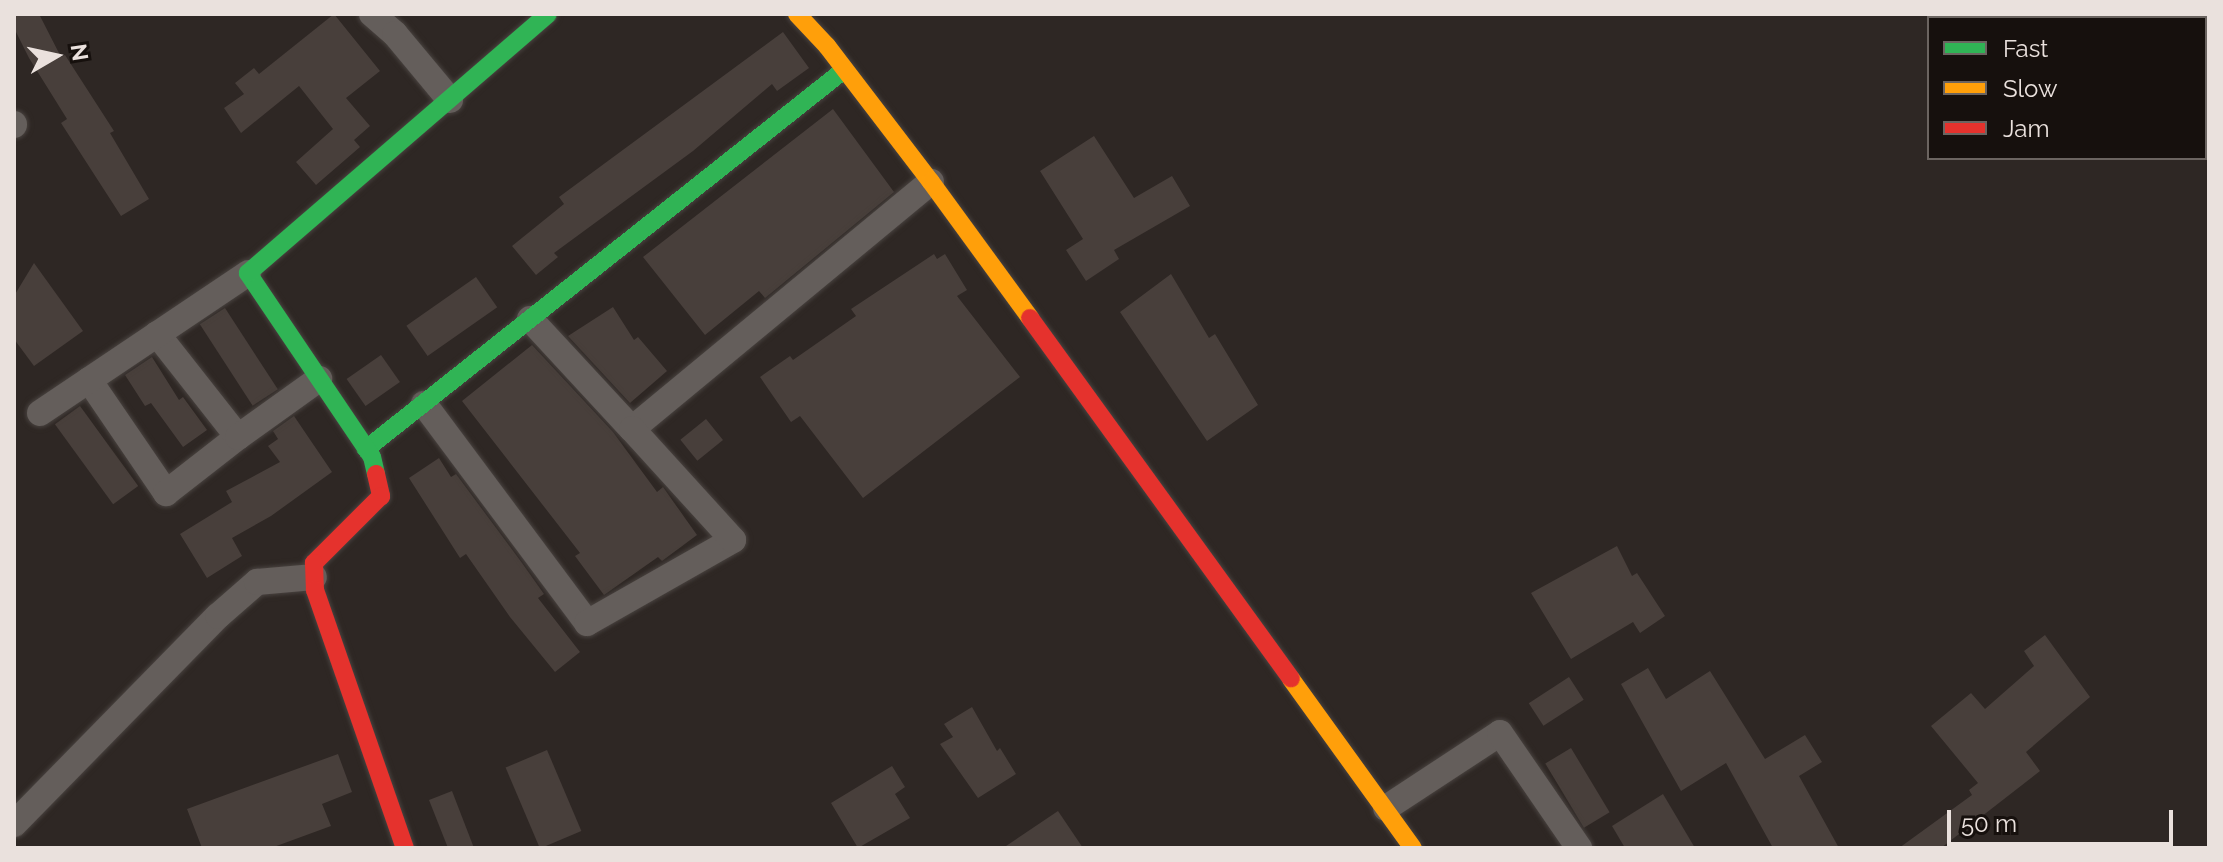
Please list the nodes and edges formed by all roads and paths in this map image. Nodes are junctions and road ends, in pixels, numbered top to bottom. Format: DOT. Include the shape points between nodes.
graph roads {
  1 [pos="372,14"];
  2 [pos="548,14"];
  3 [pos="797,14"];
  4 [pos="844,70"];
  5 [pos="450,100"];
  6 [pos="931,182"];
  7 [pos="248,273"];
  8 [pos="530,319"];
  9 [pos="157,334"];
  10 [pos="319,379"];
  11 [pos="89,380"];
  12 [pos="424,404"];
  13 [pos="40,413"];
  14 [pos="632,429"];
  15 [pos="238,437"];
  16 [pos="366,449"];
  17 [pos="314,577"];
  18 [pos="1386,808"];
  19 [pos="14,824"];
  20 [pos="405,848"];
  21 [pos="1413,848"];
  22 [pos="1579,848"];
  1 -- 5 [label="street"];
  2 -- 5 [label="street"];
  3 -- 4 [label="street"];
  4 -- 6 [label="street"];
  4 -- 8 [label="street"];
  5 -- 7 [label="street"];
  6 -- 14 [label="street"];
  6 -- 18 [label="street"];
  7 -- 9 [label="street"];
  7 -- 10 [label="street"];
  8 -- 12 [label="street"];
  8 -- 14 [label="street"];
  9 -- 11 [label="street"];
  9 -- 15 [label="street"];
  10 -- 15 [label="street"];
  10 -- 16 [label="street"];
  11 -- 13 [label="street"];
  11 -- 15 [label="street" via="166,493"];
  12 -- 14 [label="street" via="587,623 733,540"];
  12 -- 16 [label="street"];
  16 -- 17 [label="street" via="381,496 314,563"];
  17 -- 19 [label="street" via="257,582"];
  17 -- 20 [label="street"];
  18 -- 21 [label="street"];
  18 -- 22 [label="street" via="1500,733"];
}
